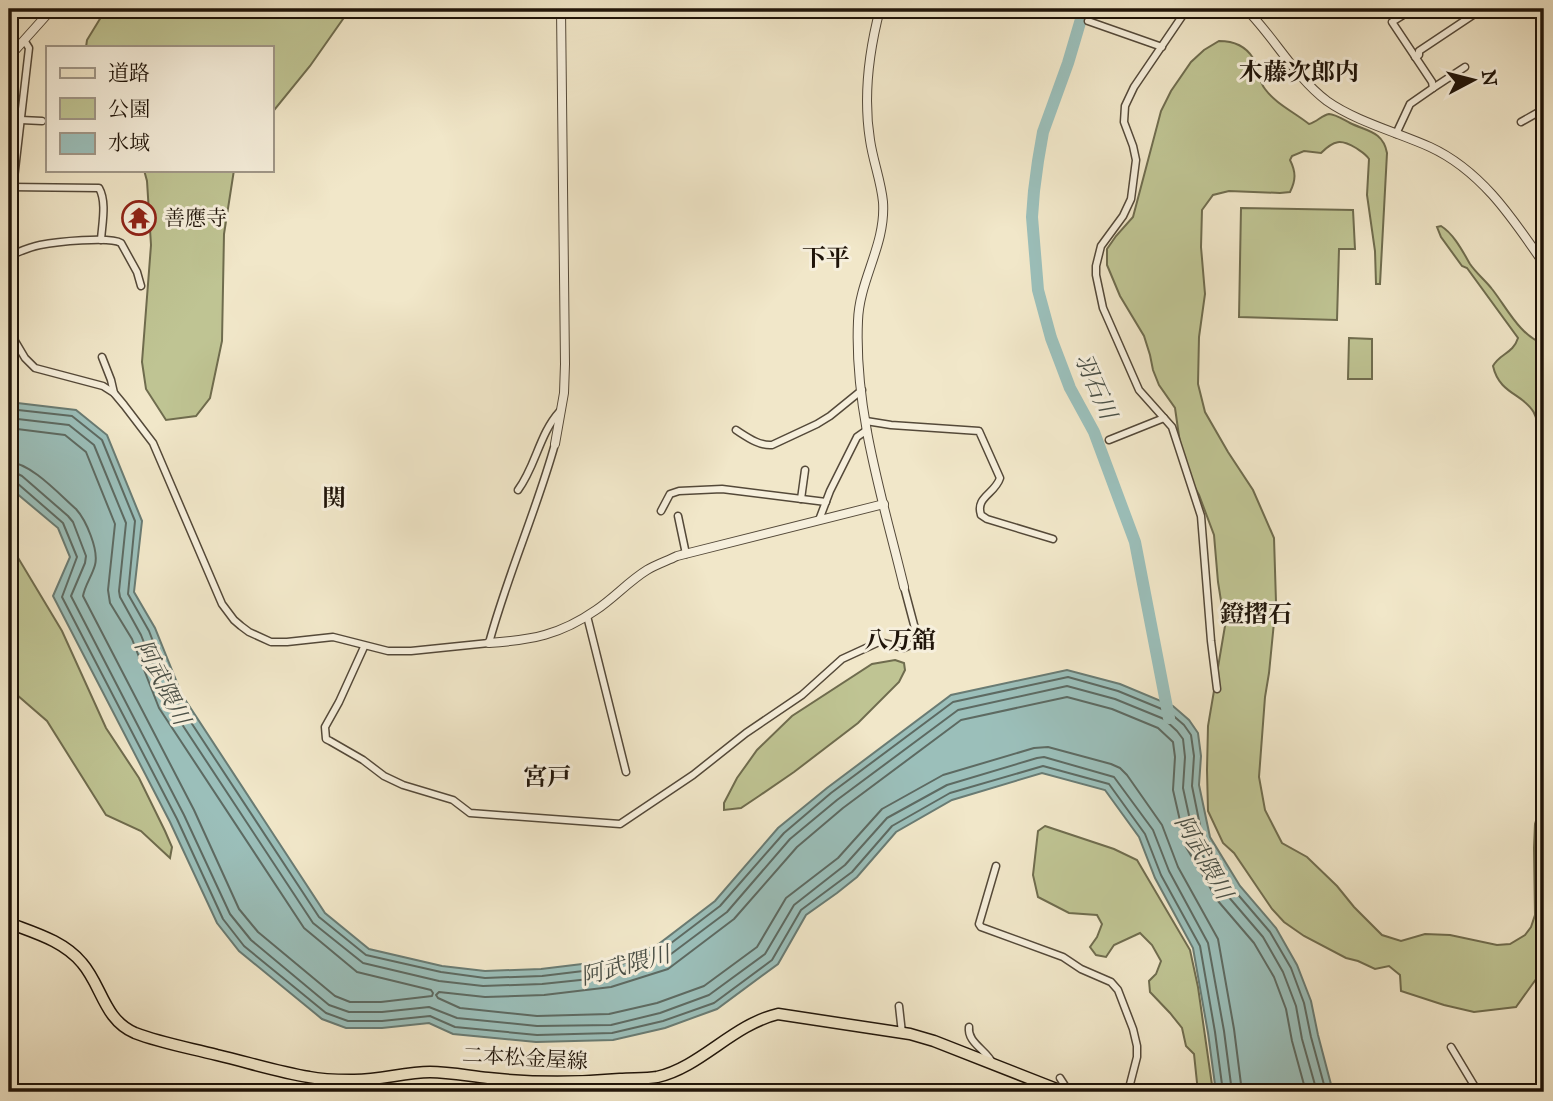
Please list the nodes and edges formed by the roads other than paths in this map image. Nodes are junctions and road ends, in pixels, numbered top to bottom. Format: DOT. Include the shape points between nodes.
graph roads {
  1 [pos="52,9"];
  2 [pos="561,9"];
  3 [pos="880,9"];
  4 [pos="1186,9"];
  5 [pos="1246,9"];
  6 [pos="1413,9"];
  7 [pos="1469,9"];
  8 [pos="1538,9"];
  9 [pos="1544,21"];
  10 [pos="1088,22"];
  11 [pos="24,40"];
  12 [pos="1162,47"];
  13 [pos="9,57"];
  14 [pos="1415,57"];
  15 [pos="1465,67"];
  16 [pos="1433,88"];
  17 [pos="1544,109"];
  18 [pos="21,120"];
  19 [pos="42,121"];
  20 [pos="1521,122"];
  21 [pos="1396,134"];
  22 [pos="14,187"];
  23 [pos="24,196"];
  24 [pos="101,240"];
  25 [pos="9,256"];
  26 [pos="1544,264"];
  27 [pos="141,286"];
  28 [pos="9,331"];
  29 [pos="102,357"];
  30 [pos="862,390"];
  31 [pos="114,393"];
  32 [pos="561,410"];
  33 [pos="1164,418"];
  34 [pos="867,426"];
  35 [pos="736,430"];
  36 [pos="1109,440"];
  37 [pos="555,444"];
  38 [pos="805,471"];
  39 [pos="518,490"];
  40 [pos="802,499"];
  41 [pos="826,502"];
  42 [pos="884,504"];
  43 [pos="661,511"];
  44 [pos="678,516"];
  45 [pos="819,520"];
  46 [pos="1053,539"];
  47 [pos="686,554"];
  48 [pos="904,587"];
  49 [pos="587,616"];
  50 [pos="489,643"];
  51 [pos="364,647"];
  52 [pos="1217,689"];
  53 [pos="626,772"];
  54 [pos="996,866"];
  55 [pos="9,923"];
  56 [pos="899,1006"];
  57 [pos="969,1027"];
  58 [pos="902,1033"];
  59 [pos="1451,1047"];
  60 [pos="993,1064"];
  61 [pos="1060,1078"];
  62 [pos="1064,1092"];
  63 [pos="1069,1092"];
  64 [pos="1128,1092"];
  65 [pos="1478,1092"];
  1 -- 11 [label="street"];
  2 -- 32 [label="street" via="565,364"];
  3 -- 30 [label="street" via="871,50 867,110 883,203 881,232 858,316"];
  4 -- 12 [label="street"];
  5 -- 21 [label="street" via="1322,97"];
  6 -- 14 [label="street" via="1392,22"];
  7 -- 14 [label="street" via="1473,15"];
  8 -- 9 [label="main road"];
  10 -- 12 [label="street"];
  11 -- 13 [label="street"];
  11 -- 18 [label="street" via="29,48"];
  12 -- 33 [label="street" via="1125,106 1124,122 1136,160 1131,199 1101,246 1096,275 1103,308 1139,390"];
  14 -- 16 [label="street"];
  15 -- 16 [label="street"];
  16 -- 21 [label="street" via="1410,104"];
  17 -- 20 [label="street"];
  18 -- 19 [label="street"];
  18 -- 22 [label="street"];
  21 -- 26 [label="street" via="1460,164 1486,186"];
  22 -- 23 [label="street"];
  22 -- 24 [label="street" via="99,188"];
  24 -- 25 [label="street" via="38,245"];
  24 -- 27 [label="street" via="121,243"];
  28 -- 31 [label="street" via="35,368"];
  29 -- 31 [label="street"];
  30 -- 34 [label="street"];
  30 -- 35 [label="street" via="817,424 772,445 759,444"];
  31 -- 50 [label="street" via="153,443 222,604 249,632 277,643 333,637 387,651"];
  32 -- 37 [label="street"];
  32 -- 39 [label="street" via="550,423"];
  33 -- 36 [label="street"];
  33 -- 52 [label="street" via="1172,427 1201,516"];
  34 -- 41 [label="street" via="857,437"];
  34 -- 42 [label="street"];
  34 -- 46 [label="street" via="979,431 1000,478 980,503 981,515"];
  37 -- 50 [label="street"];
  38 -- 40 [label="street"];
  40 -- 41 [label="street"];
  40 -- 43 [label="street" via="722,489 679,491 670,494"];
  41 -- 45 [label="street"];
  42 -- 45 [label="street"];
  42 -- 48 [label="street"];
  44 -- 47 [label="street"];
  45 -- 47 [label="street"];
  47 -- 49 [label="street" via="646,570"];
  48 -- 51 [label="street" via="915,643 904,648 879,642 842,660 802,695 620,824 470,813 453,800 384,776 326,739 325,727"];
  49 -- 50 [label="street" via="540,638"];
  49 -- 53 [label="street"];
  54 -- 64 [label="street" via="979,924 1063,957 1111,982 1137,1046"];
  55 -- 58 [label="main road, 二本松金屋線" via="46,937 82,962 123,1027 311,1078 355,1080 428,1072 528,1082 655,1077 690,1063 746,1026 778,1014"];
  56 -- 58 [label="street"];
  57 -- 60 [label="street" via="968,1034"];
  58 -- 60 [label="main road, 二本松金屋線"];
  59 -- 65 [label="street"];
  60 -- 62 [label="main road, 二本松金屋線"];
  61 -- 63 [label="street"];
}
